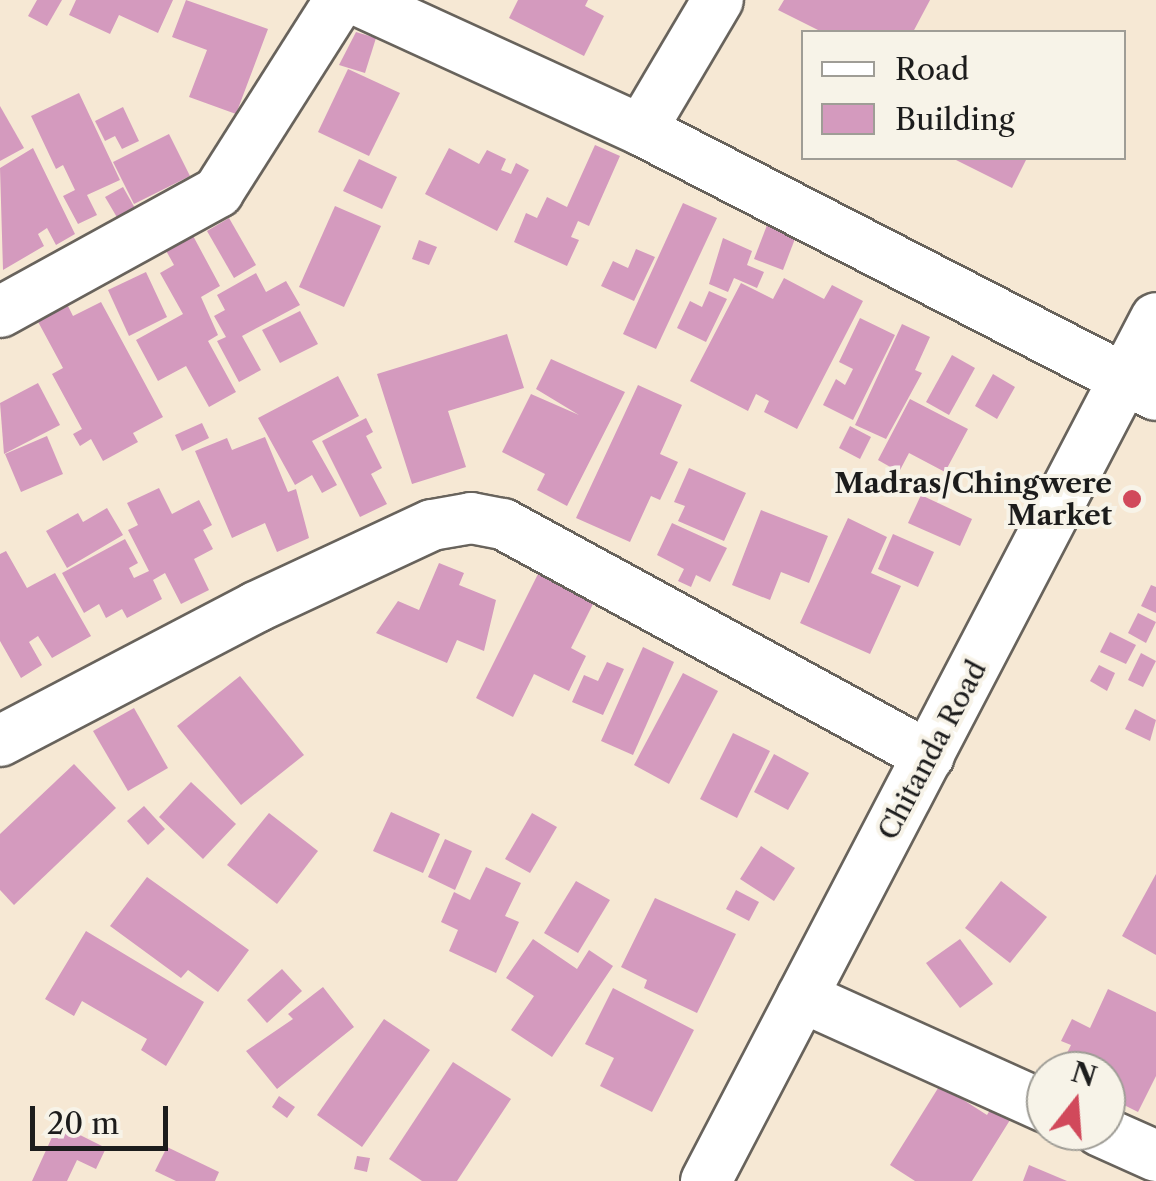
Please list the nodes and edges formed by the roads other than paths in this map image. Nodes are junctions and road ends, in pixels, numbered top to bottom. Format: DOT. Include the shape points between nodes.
graph roads {
  1 [pos="340,0"];
  2 [pos="358,0"];
  3 [pos="718,0"];
  4 [pos="642,130"];
  5 [pos="0,312"];
  6 [pos="1156,318"];
  7 [pos="1141,387"];
  8 [pos="0,741"];
  9 [pos="929,756"];
  10 [pos="802,997"];
  11 [pos="1026,1098"];
  12 [pos="1126,1143"];
  13 [pos="1156,1156"];
  14 [pos="706,1181"];
  1 -- 5 [label="street" via="218,192"];
  2 -- 4 [label="street"];
  3 -- 4 [label="street"];
  4 -- 7 [label="street"];
  6 -- 7 [label="street, Chitanda Road"];
  7 -- 9 [label="street, Chitanda Road"];
  8 -- 9 [label="street" via="256,606 432,524 472,518 503,524"];
  9 -- 10 [label="street, Chitanda Road"];
  10 -- 11 [label="street"];
  10 -- 14 [label="street, Chitanda Road"];
  12 -- 13 [label="street"];
}
